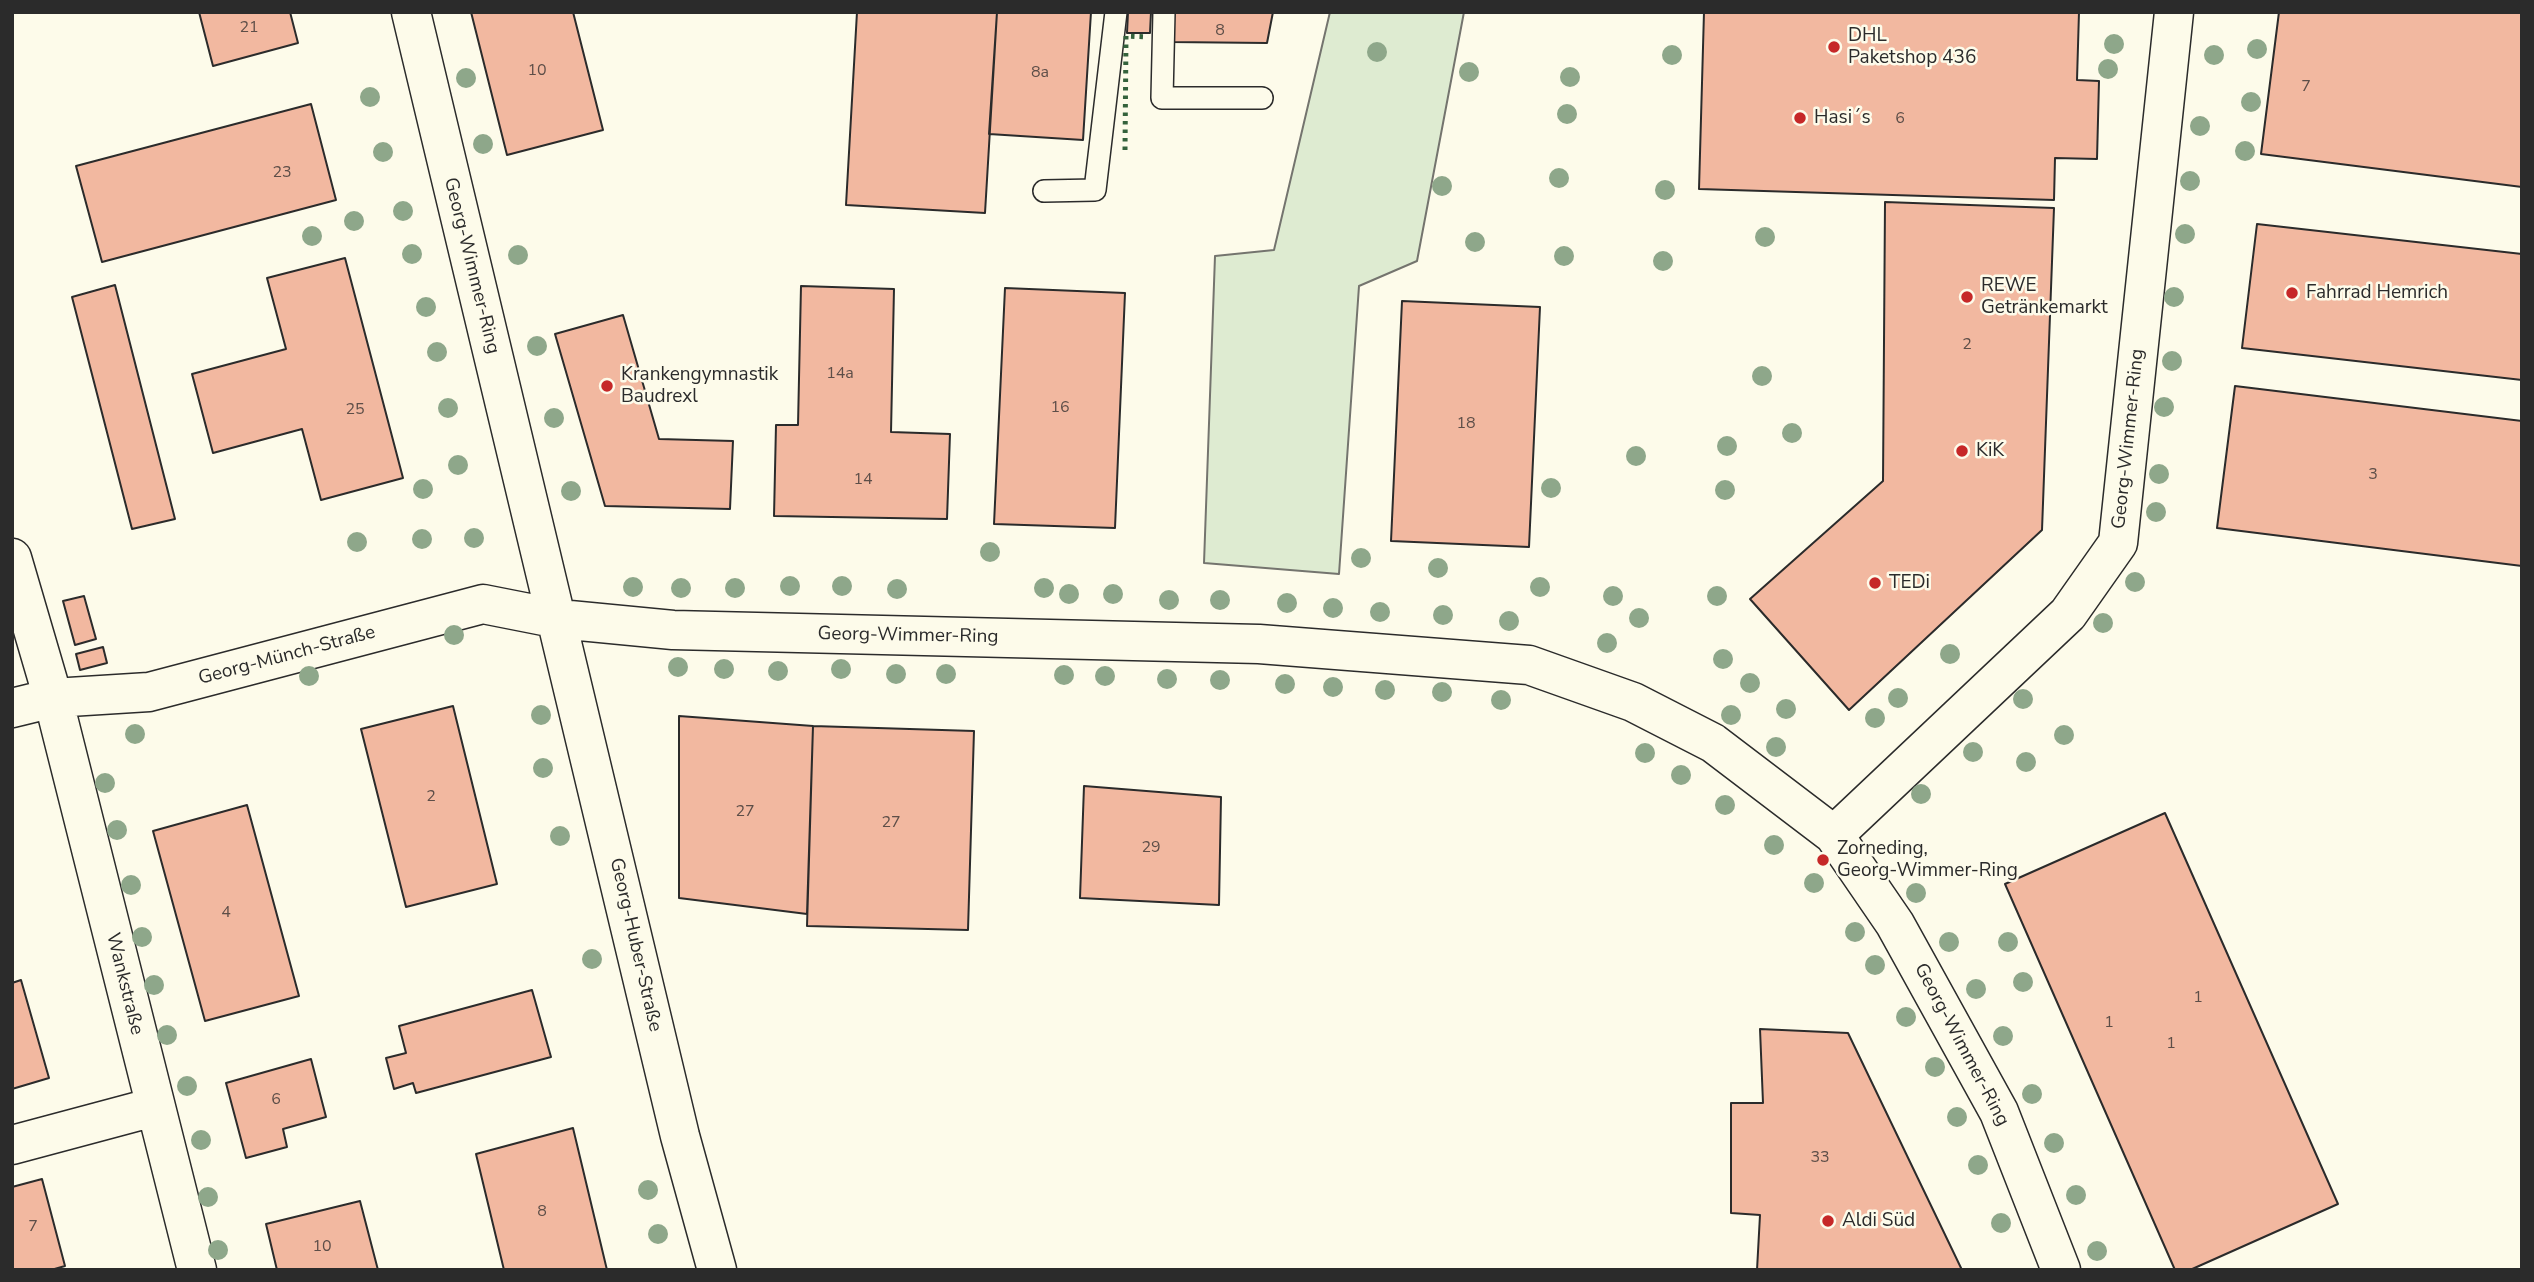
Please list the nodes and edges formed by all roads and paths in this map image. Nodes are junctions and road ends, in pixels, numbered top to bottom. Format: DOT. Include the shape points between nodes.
graph roads {
  1 [pos="411,12"];
  2 [pos="1116,12"];
  3 [pos="1164,12"];
  4 [pos="2175,12"];
  5 [pos="1262,98"];
  6 [pos="1044,191"];
  7 [pos="12,558"];
  8 [pos="559,619"];
  9 [pos="53,698"];
  10 [pos="12,708"];
  11 [pos="1834,835"];
  12 [pos="154,1107"];
  13 [pos="12,1145"];
  14 [pos="197,1270"];
  15 [pos="717,1270"];
  16 [pos="2061,1270"];
  1 -- 8 [label="street, Georg-Wimmer-Ring"];
  2 -- 6 [label="lane" via="1096,190"];
  3 -- 5 [label="lane" via="1162,98"];
  4 -- 11 [label="street, Georg-Wimmer-Ring" via="2118,543 2068,614"];
  7 -- 9 [label="street, Wankstraße"];
  8 -- 9 [label="street, Georg-Münch-Straße" via="483,604 149,692"];
  8 -- 11 [label="street, Georg-Wimmer-Ring" via="673,630 1259,644 1529,665 1633,702 1713,743"];
  8 -- 15 [label="street, Georg-Huber-Straße" via="680,1136"];
  9 -- 10 [label="street, Georg-Münch-Straße"];
  9 -- 12 [label="street, Wankstraße"];
  11 -- 16 [label="street, Georg-Wimmer-Ring" via="1895,924 1987,1090"];
  12 -- 13 [label="street"];
  12 -- 14 [label="street, Wankstraße"];
}
